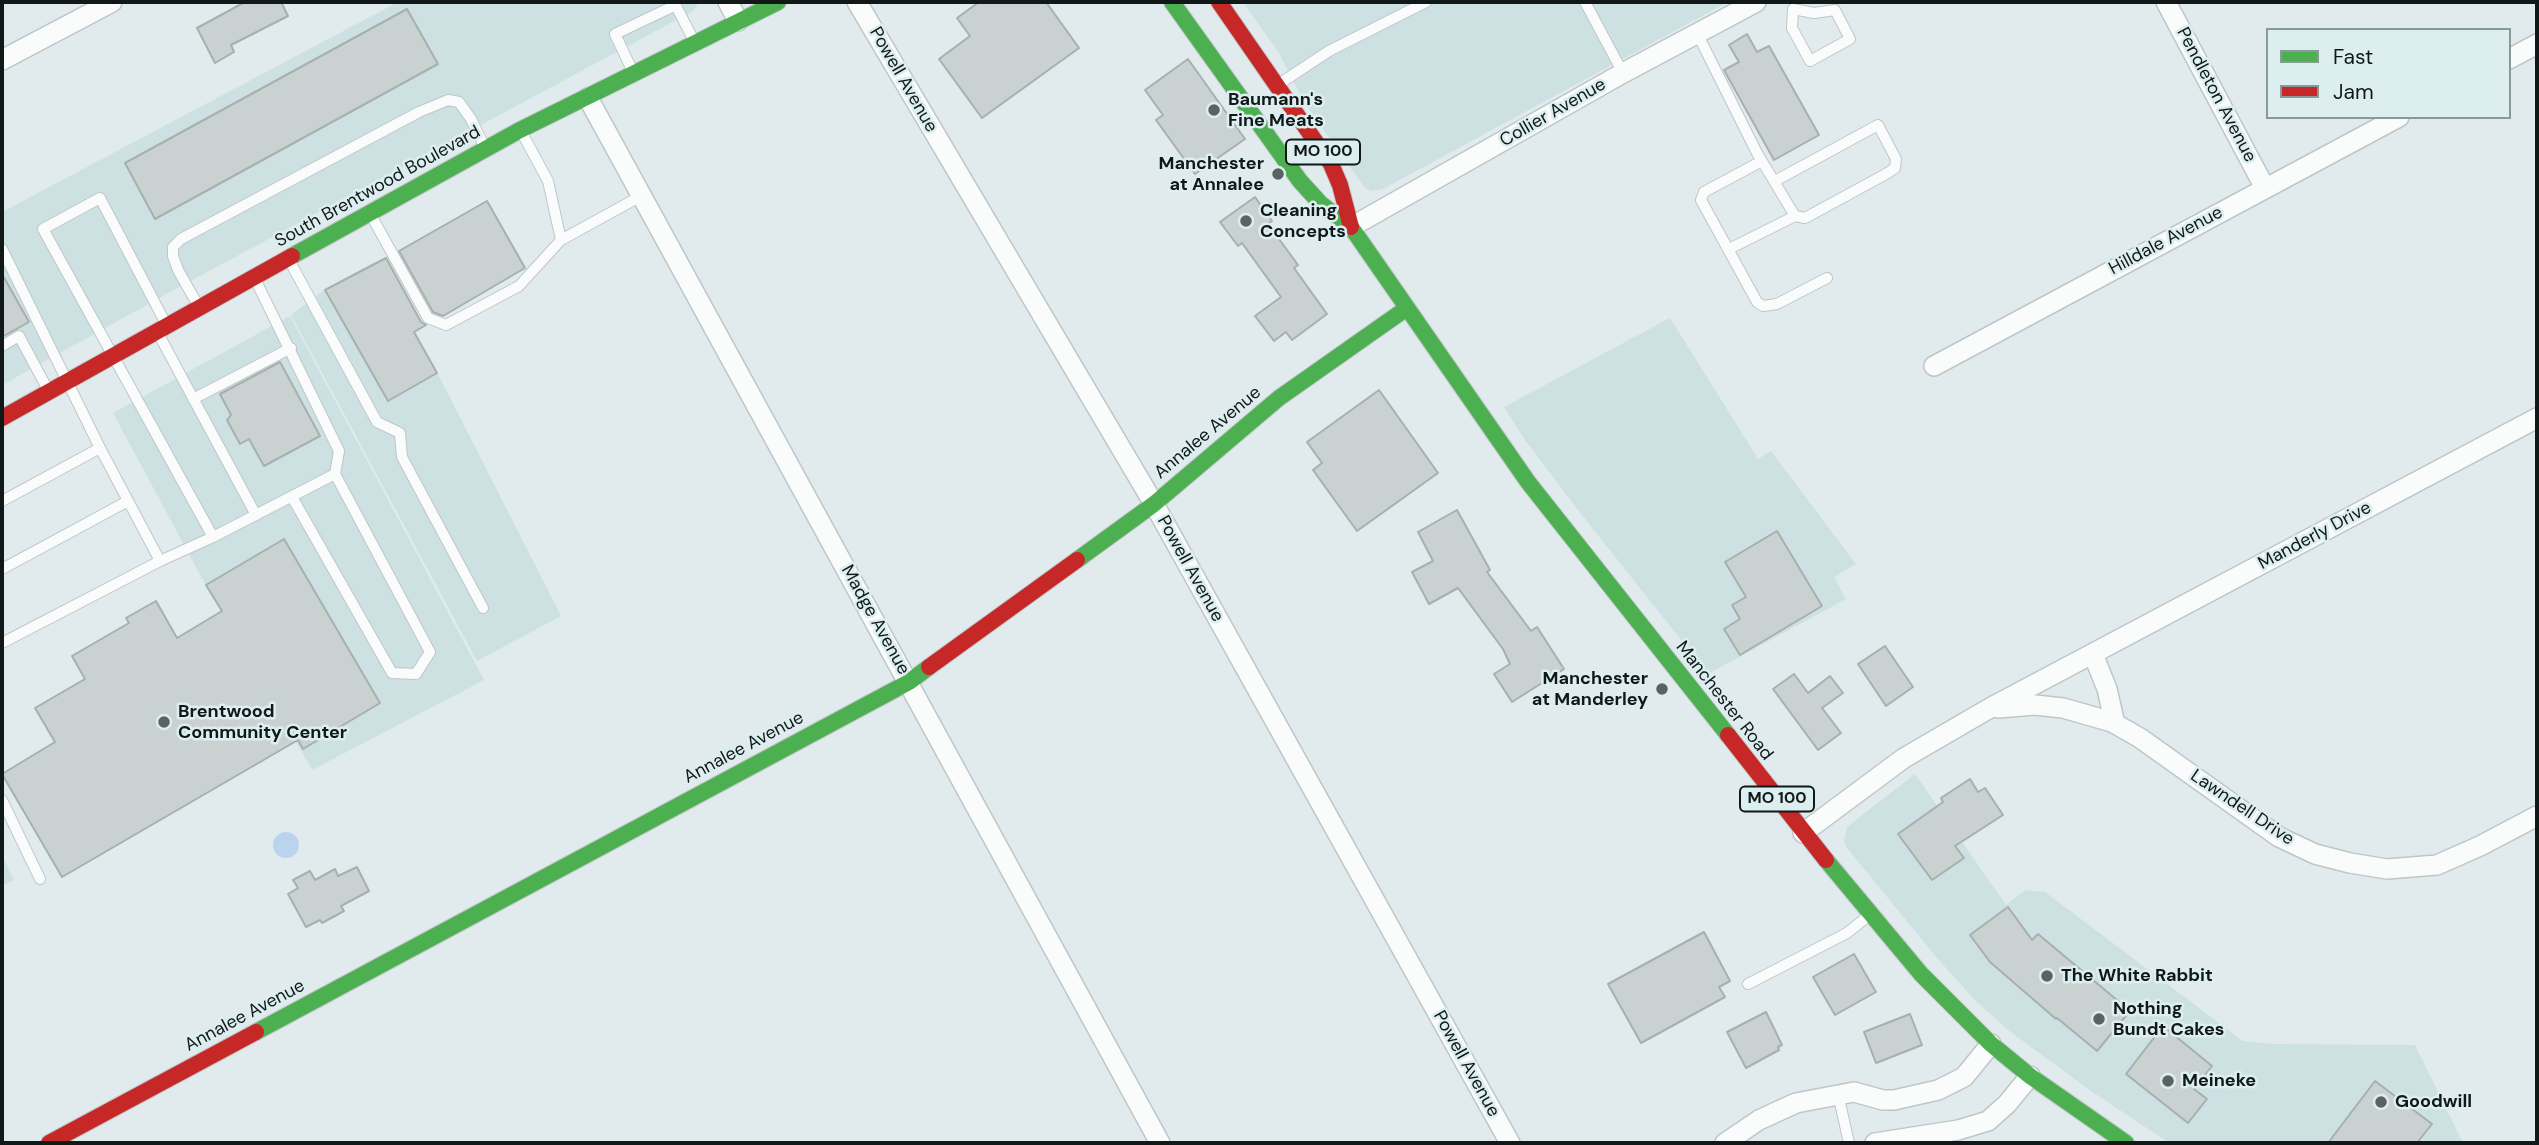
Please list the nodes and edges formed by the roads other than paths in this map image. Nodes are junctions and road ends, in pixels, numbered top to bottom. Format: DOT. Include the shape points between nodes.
graph roads {
  1 [pos="112,2"];
  2 [pos="728,2"];
  3 [pos="778,2"];
  4 [pos="857,2"];
  5 [pos="1172,2"];
  6 [pos="1219,2"];
  7 [pos="1426,2"];
  8 [pos="1585,2"];
  9 [pos="1756,2"];
  10 [pos="2166,2"];
  11 [pos="675,4"];
  12 [pos="1791,5"];
  13 [pos="738,21"];
  14 [pos="1697,33"];
  15 [pos="695,43"];
  16 [pos="2537,44"];
  17 [pos="2511,58"];
  18 [pos="2,60"];
  19 [pos="1623,73"];
  20 [pos="634,74"];
  21 [pos="1276,86"];
  22 [pos="587,98"];
  23 [pos="2395,119"];
  24 [pos="520,130"];
  25 [pos="485,150"];
  26 [pos="1762,160"];
  27 [pos="1775,181"];
  28 [pos="2265,188"];
  29 [pos="642,196"];
  30 [pos="370,214"];
  31 [pos="1800,217"];
  32 [pos="1351,227"];
  33 [pos="561,240"];
  34 [pos="2,249"];
  35 [pos="1729,249"];
  36 [pos="289,259"];
  37 [pos="254,278"];
  38 [pos="1826,278"];
  39 [pos="200,308"];
  40 [pos="1407,308"];
  41 [pos="162,329"];
  42 [pos="2,346"];
  43 [pos="291,348"];
  44 [pos="112,357"];
  45 [pos="1934,366"];
  46 [pos="68,381"];
  47 [pos="49,392"];
  48 [pos="193,399"];
  49 [pos="2,418"];
  50 [pos="2537,418"];
  51 [pos="100,448"];
  52 [pos="335,474"];
  53 [pos="292,497"];
  54 [pos="2,501"];
  55 [pos="128,501"];
  56 [pos="1153,504"];
  57 [pos="256,515"];
  58 [pos="213,537"];
  59 [pos="160,561"];
  60 [pos="2,569"];
  61 [pos="482,608"];
  62 [pos="2,643"];
  63 [pos="2093,654"];
  64 [pos="909,682"];
  65 [pos="1990,708"];
  66 [pos="2115,724"];
  67 [pos="2,800"];
  68 [pos="2537,816"];
  69 [pos="1803,833"];
  70 [pos="40,879"];
  71 [pos="1870,915"];
  72 [pos="1748,984"];
  73 [pos="1991,1044"];
  74 [pos="2030,1076"];
  75 [pos="1838,1094"];
  76 [pos="49,1143"];
  77 [pos="1160,1143"];
  78 [pos="1510,1143"];
  79 [pos="1725,1143"];
  80 [pos="1849,1143"];
  81 [pos="1875,1143"];
  82 [pos="2126,1143"];
  1 -- 18 [label="street"];
  2 -- 13 [label="street"];
  3 -- 13 [label="main road, South Brentwood Boulevard"];
  4 -- 56 [label="street, Powell Avenue"];
  5 -- 32 [label="main road, Manchester Road / MO 100" via="1300,181"];
  6 -- 21 [label="main road, Manchester Road / MO 100"];
  7 -- 21 [label="lane" via="1329,51"];
  8 -- 19 [label="lane"];
  9 -- 14 [label="street, Collier Avenue"];
  10 -- 28 [label="street, Pendleton Avenue"];
  11 -- 15 [label="lane"];
  11 -- 20 [label="lane" via="615,34"];
  12 -- 12 [label="lane" via="1792,27 1810,61 1850,39 1835,10 1814,13"];
  13 -- 15 [label="main road, South Brentwood Boulevard"];
  14 -- 19 [label="street, Collier Avenue"];
  14 -- 26 [label="lane"];
  15 -- 20 [label="main road, South Brentwood Boulevard"];
  16 -- 17 [label="street"];
  19 -- 32 [label="street, Collier Avenue"];
  20 -- 22 [label="main road, South Brentwood Boulevard"];
  21 -- 32 [label="main road, Manchester Road / MO 100" via="1331,163"];
  22 -- 24 [label="main road, South Brentwood Boulevard"];
  22 -- 29 [label="street, Madge Avenue"];
  23 -- 28 [label="street, Hilldale Avenue"];
  24 -- 25 [label="main road, South Brentwood Boulevard"];
  24 -- 33 [label="lane" via="548,181"];
  25 -- 30 [label="main road, South Brentwood Boulevard"];
  25 -- 39 [label="lane" via="459,102 448,100 181,239 173,247 173,256"];
  26 -- 27 [label="lane"];
  26 -- 35 [label="lane" via="1704,192 1701,200"];
  27 -- 31 [label="lane"];
  27 -- 31 [label="lane" via="1878,125 1896,159 1895,168"];
  28 -- 45 [label="street, Hilldale Avenue"];
  29 -- 33 [label="lane"];
  29 -- 64 [label="street, Madge Avenue"];
  30 -- 33 [label="lane" via="428,318 446,325 519,286"];
  30 -- 36 [label="main road, South Brentwood Boulevard"];
  31 -- 35 [label="lane"];
  32 -- 40 [label="main road, Manchester Road / MO 100"];
  34 -- 46 [label="lane"];
  35 -- 38 [label="lane" via="1763,306 1777,304"];
  36 -- 37 [label="main road, South Brentwood Boulevard"];
  36 -- 61 [label="lane" via="377,422 400,433 402,457"];
  37 -- 39 [label="main road, South Brentwood Boulevard"];
  37 -- 43 [label="lane"];
  39 -- 41 [label="main road, South Brentwood Boulevard"];
  40 -- 56 [label="main road, Annalee Avenue" via="1279,398"];
  40 -- 69 [label="main road, Manchester Road / MO 100" via="1510,458"];
  41 -- 44 [label="main road, South Brentwood Boulevard"];
  41 -- 44 [label="lane" via="100,198 43,229"];
  41 -- 48 [label="lane"];
  42 -- 47 [label="lane" via="19,336"];
  43 -- 48 [label="lane"];
  43 -- 52 [label="lane" via="339,451"];
  44 -- 46 [label="main road, South Brentwood Boulevard"];
  44 -- 58 [label="lane"];
  46 -- 47 [label="main road, South Brentwood Boulevard"];
  46 -- 51 [label="lane"];
  47 -- 49 [label="main road, South Brentwood Boulevard"];
  48 -- 57 [label="lane"];
  50 -- 63 [label="street, Manderly Drive"];
  51 -- 54 [label="lane"];
  51 -- 55 [label="lane"];
  52 -- 53 [label="lane"];
  52 -- 53 [label="lane" via="430,652 416,674 391,673"];
  53 -- 57 [label="lane"];
  55 -- 59 [label="lane"];
  55 -- 60 [label="lane"];
  56 -- 64 [label="main road, Annalee Avenue"];
  56 -- 78 [label="street, Powell Avenue"];
  57 -- 58 [label="lane"];
  58 -- 59 [label="lane"];
  59 -- 62 [label="lane"];
  63 -- 65 [label="street, Manderly Drive"];
  63 -- 66 [label="street"];
  64 -- 76 [label="main road, Annalee Avenue"];
  64 -- 77 [label="street, Madge Avenue"];
  65 -- 66 [label="street, Lawndell Drive" via="2063,708"];
  65 -- 69 [label="street, Manderly Drive" via="1904,758"];
  66 -- 68 [label="street, Lawndell Drive" via="2280,837 2315,854 2350,863 2386,869 2437,864"];
  67 -- 70 [label="lane"];
  69 -- 71 [label="main road, Manchester Road / MO 100"];
  71 -- 72 [label="lane" via="1847,933"];
  71 -- 73 [label="main road, Manchester Road / MO 100"];
  73 -- 74 [label="main road, Manchester Road / MO 100"];
  73 -- 75 [label="street" via="1964,1077 1938,1090 1894,1100 1854,1092"];
  74 -- 81 [label="street" via="1988,1121"];
  74 -- 82 [label="main road, Manchester Road / MO 100"];
  75 -- 79 [label="street" via="1797,1103 1759,1120"];
  75 -- 80 [label="lane"];
}
